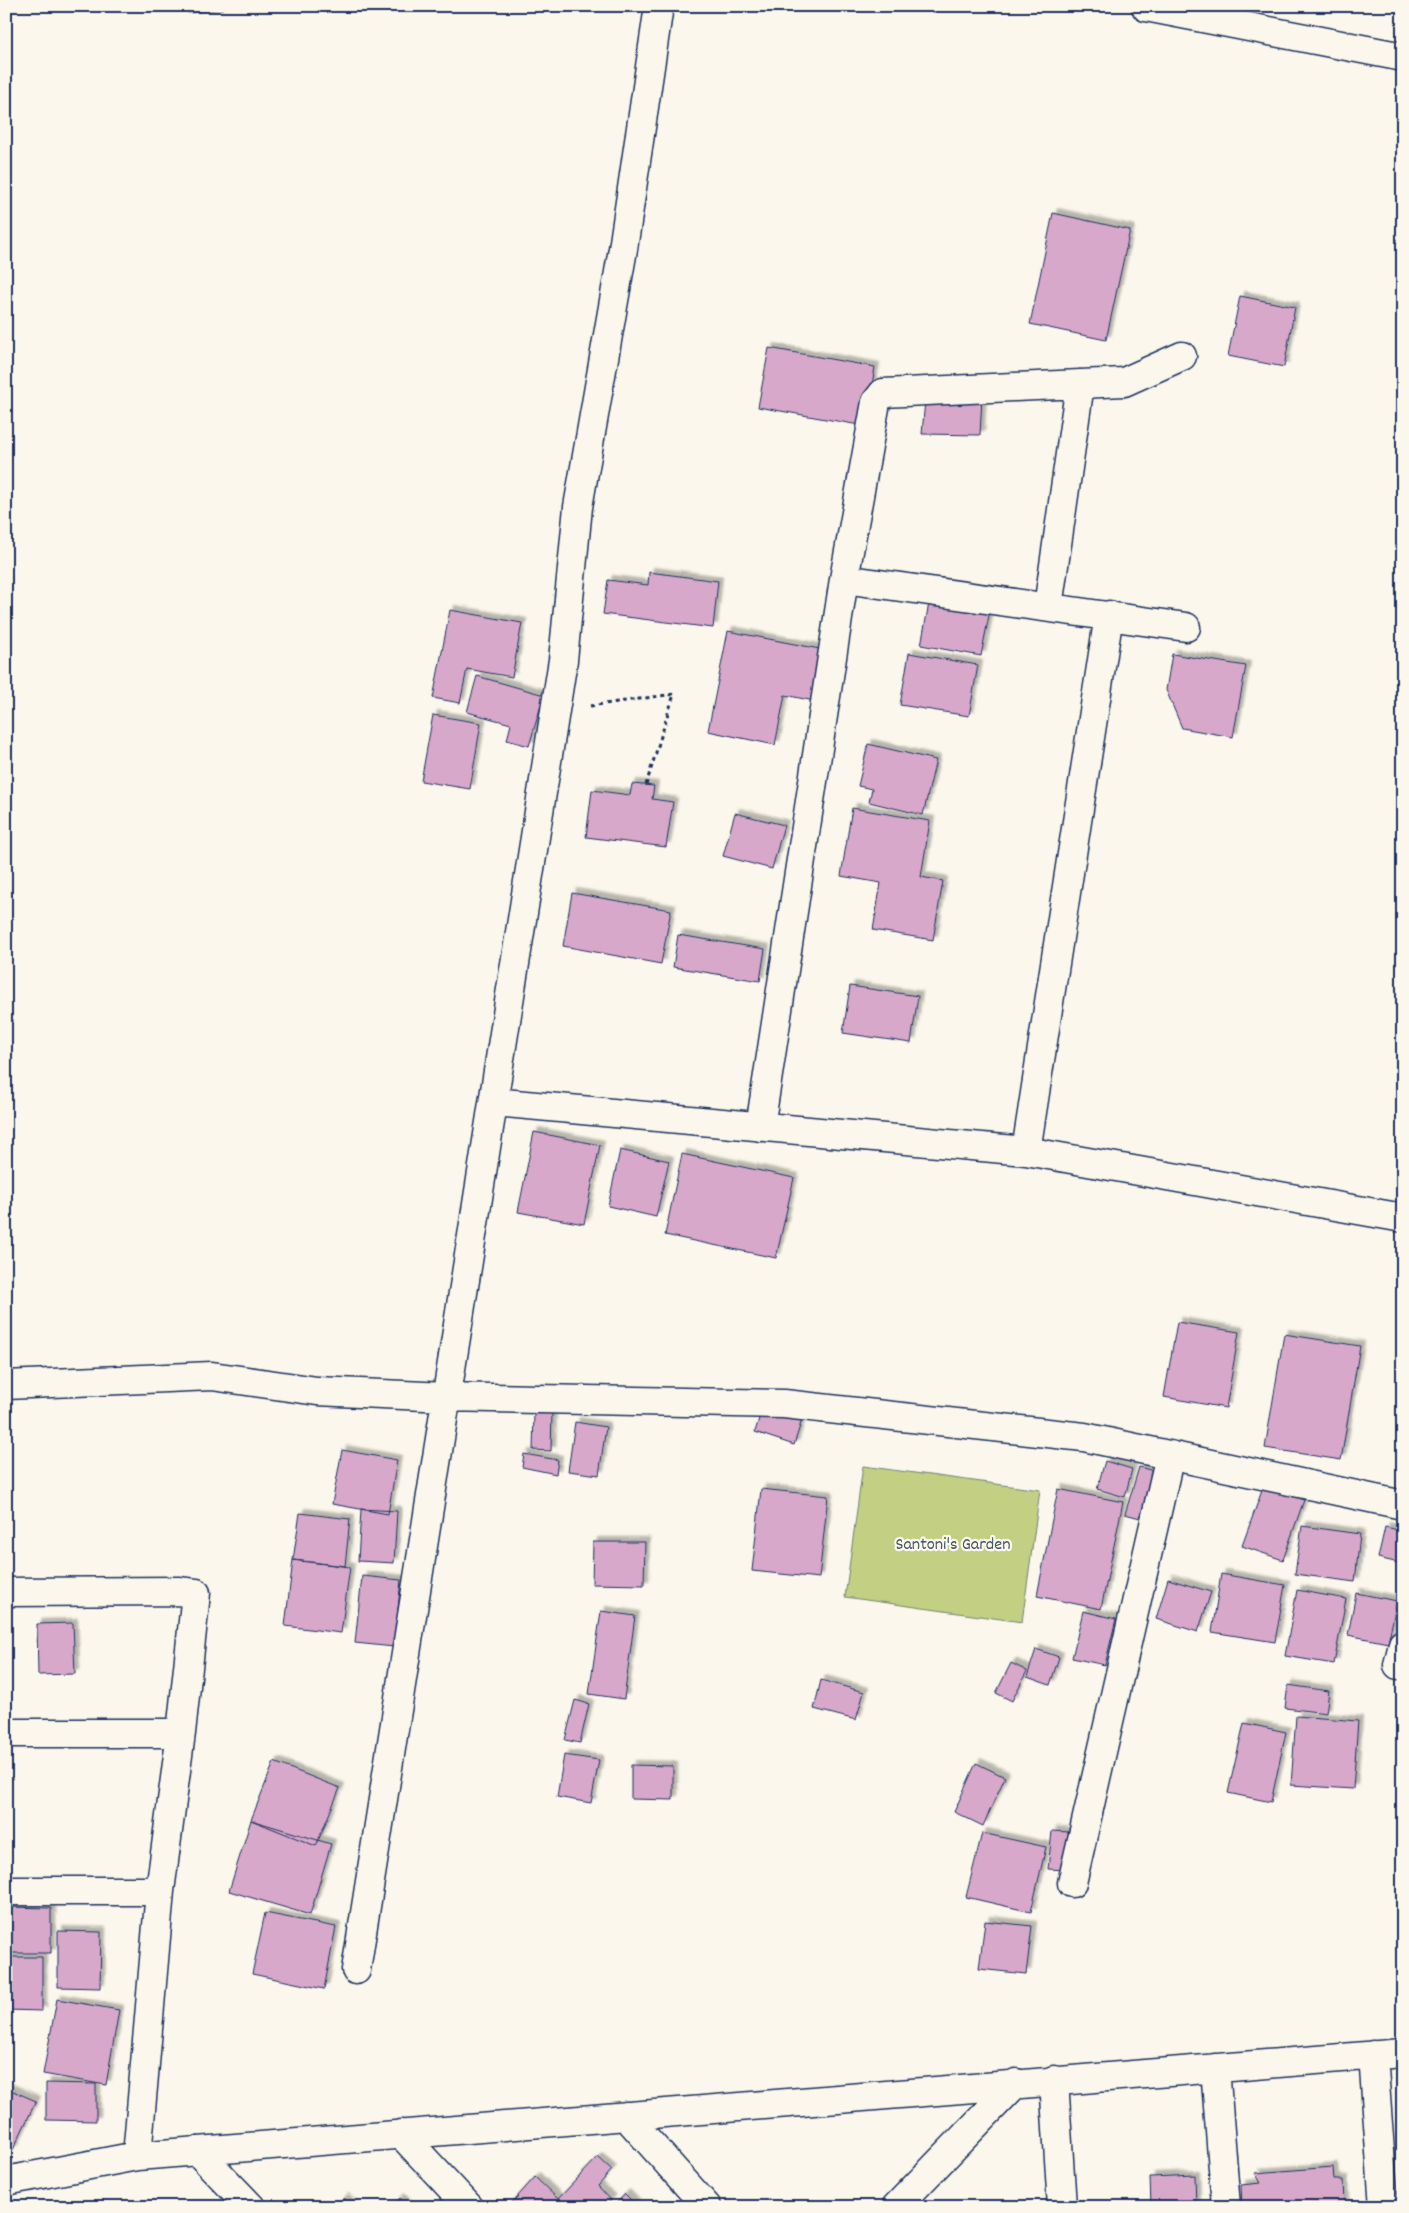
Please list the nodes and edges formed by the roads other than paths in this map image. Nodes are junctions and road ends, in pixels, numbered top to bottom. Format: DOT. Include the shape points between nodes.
graph roads {
  1 [pos="659,6"];
  2 [pos="1143,6"];
  3 [pos="1147,7"];
  4 [pos="1403,57"];
  5 [pos="1182,356"];
  6 [pos="1080,384"];
  7 [pos="844,579"];
  8 [pos="1048,607"];
  9 [pos="1109,615"];
  10 [pos="1186,627"];
  11 [pos="494,1102"];
  12 [pos="760,1127"];
  13 [pos="1026,1152"];
  14 [pos="1403,1218"];
  15 [pos="6,1385"];
  16 [pos="446,1397"];
  17 [pos="1170,1455"];
  18 [pos="1403,1505"];
  19 [pos="6,1592"];
  20 [pos="6,1733"];
  21 [pos="181,1733"];
  22 [pos="1072,1883"];
  23 [pos="6,1891"];
  24 [pos="160,1891"];
  25 [pos="356,1970"];
  26 [pos="1403,2053"];
  27 [pos="1373,2055"];
  28 [pos="1215,2068"];
  29 [pos="1054,2080"];
  30 [pos="1016,2083"];
  31 [pos="626,2116"];
  32 [pos="401,2134"];
  33 [pos="197,2151"];
  34 [pos="137,2156"];
  35 [pos="6,2180"];
  36 [pos="251,2207"];
  37 [pos="469,2207"];
  38 [pos="707,2207"];
  39 [pos="896,2207"];
  40 [pos="1062,2207"];
  41 [pos="1226,2207"];
  42 [pos="1384,2207"];
  1 -- 11 [label="street" via="623,250 578,507 563,660"];
  2 -- 3 [label="street"];
  3 -- 4 [label="street"];
  5 -- 6 [label="street" via="1124,382"];
  6 -- 7 [label="street" via="883,393 872,414"];
  6 -- 8 [label="street"];
  7 -- 8 [label="street"];
  7 -- 12 [label="street"];
  8 -- 9 [label="street"];
  9 -- 10 [label="street"];
  9 -- 13 [label="street"];
  11 -- 12 [label="street"];
  11 -- 16 [label="street"];
  12 -- 13 [label="street"];
  13 -- 14 [label="street"];
  15 -- 16 [label="street" via="212,1376 317,1391"];
  16 -- 17 [label="street" via="784,1404 1084,1437"];
  16 -- 25 [label="street"];
  17 -- 18 [label="street"];
  17 -- 22 [label="street"];
  19 -- 21 [label="street" via="196,1593"];
  20 -- 21 [label="street"];
  21 -- 24 [label="street"];
  23 -- 24 [label="street"];
  24 -- 34 [label="street"];
  26 -- 27 [label="street"];
  27 -- 28 [label="street"];
  27 -- 42 [label="street"];
  28 -- 29 [label="street"];
  28 -- 41 [label="street"];
  29 -- 30 [label="street"];
  29 -- 40 [label="street"];
  30 -- 31 [label="street"];
  30 -- 39 [label="street"];
  31 -- 32 [label="street"];
  31 -- 38 [label="street"];
  32 -- 33 [label="street"];
  32 -- 37 [label="street"];
  33 -- 34 [label="street"];
  33 -- 36 [label="street"];
  34 -- 35 [label="street"];
}
